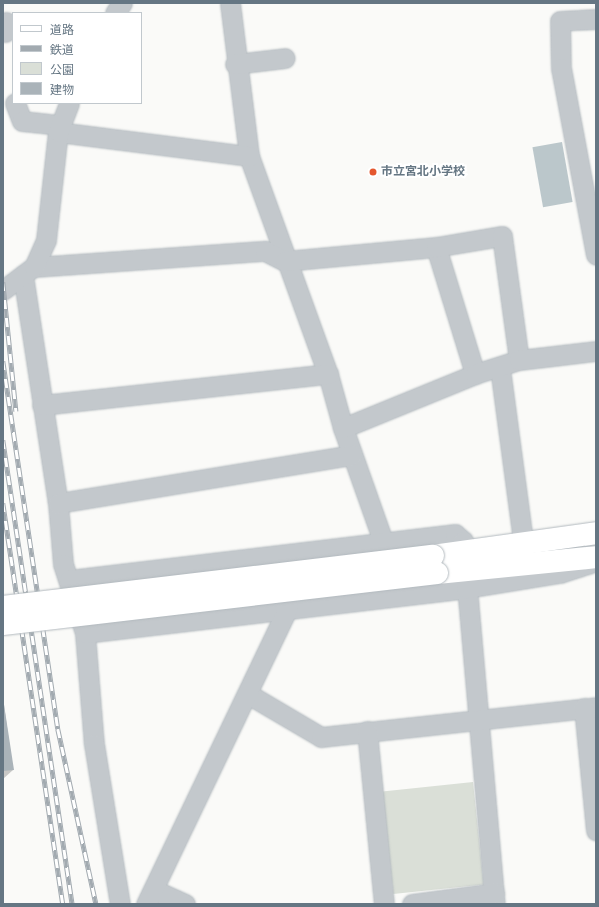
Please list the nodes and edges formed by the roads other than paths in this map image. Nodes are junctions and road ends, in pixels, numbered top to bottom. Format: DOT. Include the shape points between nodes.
graph roads {
  1 [pos="122,3"];
  2 [pos="230,3"];
  3 [pos="116,12"];
  4 [pos="596,19"];
  5 [pos="285,58"];
  6 [pos="236,64"];
  7 [pos="16,104"];
  8 [pos="69,104"];
  9 [pos="60,129"];
  10 [pos="249,156"];
  11 [pos="436,247"];
  12 [pos="596,254"];
  13 [pos="285,261"];
  14 [pos="28,271"];
  15 [pos="3,290"];
  16 [pos="596,351"];
  17 [pos="518,360"];
  18 [pos="500,368"];
  19 [pos="328,374"];
  20 [pos="475,374"];
  21 [pos="42,405"];
  22 [pos="343,428"];
  23 [pos="352,455"];
  24 [pos="58,503"];
  25 [pos="596,533"];
  26 [pos="383,541"];
  27 [pos="523,541"];
  28 [pos="596,558"];
  29 [pos="596,561"];
  30 [pos="435,564"];
  31 [pos="465,570"];
  32 [pos="70,580"];
  33 [pos="3,607"];
  34 [pos="288,607"];
  35 [pos="3,624"];
  36 [pos="85,633"];
  37 [pos="248,694"];
  38 [pos="590,708"];
  39 [pos="478,721"];
  40 [pos="367,731"];
  41 [pos="596,830"];
  42 [pos="150,897"];
  43 [pos="494,898"];
  44 [pos="120,904"];
  45 [pos="185,904"];
  46 [pos="384,904"];
  47 [pos="412,904"];
  1 -- 3 [label="street"];
  2 -- 6 [label="street"];
  4 -- 12 [label="street" via="560,21 561,68"];
  5 -- 6 [label="street"];
  6 -- 10 [label="street"];
  7 -- 9 [label="street" via="22,121"];
  8 -- 9 [label="street"];
  9 -- 10 [label="street"];
  9 -- 14 [label="street" via="46,240"];
  10 -- 13 [label="street"];
  11 -- 13 [label="street"];
  11 -- 17 [label="street" via="502,236"];
  11 -- 20 [label="street"];
  13 -- 14 [label="street" via="265,251"];
  13 -- 19 [label="street"];
  14 -- 15 [label="street"];
  14 -- 21 [label="street"];
  16 -- 17 [label="street"];
  17 -- 18 [label="street"];
  18 -- 20 [label="street"];
  18 -- 27 [label="street"];
  19 -- 21 [label="street"];
  19 -- 22 [label="street"];
  20 -- 22 [label="street"];
  21 -- 24 [label="street"];
  22 -- 23 [label="street"];
  23 -- 24 [label="street"];
  23 -- 26 [label="street"];
  24 -- 32 [label="street" via="64,564"];
  25 -- 27 [label="street"];
  26 -- 31 [label="street" via="455,534 462,541"];
  26 -- 32 [label="street"];
  27 -- 31 [label="street"];
  28 -- 31 [label="street"];
  29 -- 31 [label="street" via="560,573"];
  30 -- 31 [label="street"];
  30 -- 33 [label="street, bridge"];
  30 -- 35 [label="street, bridge"];
  31 -- 34 [label="street"];
  31 -- 39 [label="street"];
  32 -- 36 [label="street"];
  34 -- 36 [label="street"];
  34 -- 37 [label="street"];
  36 -- 44 [label="street" via="94,744"];
  37 -- 40 [label="street" via="321,737"];
  37 -- 42 [label="street"];
  38 -- 39 [label="street"];
  38 -- 41 [label="street"];
  39 -- 40 [label="street"];
  39 -- 43 [label="street"];
  40 -- 46 [label="street"];
  42 -- 45 [label="street"];
  43 -- 47 [label="street"];
}
